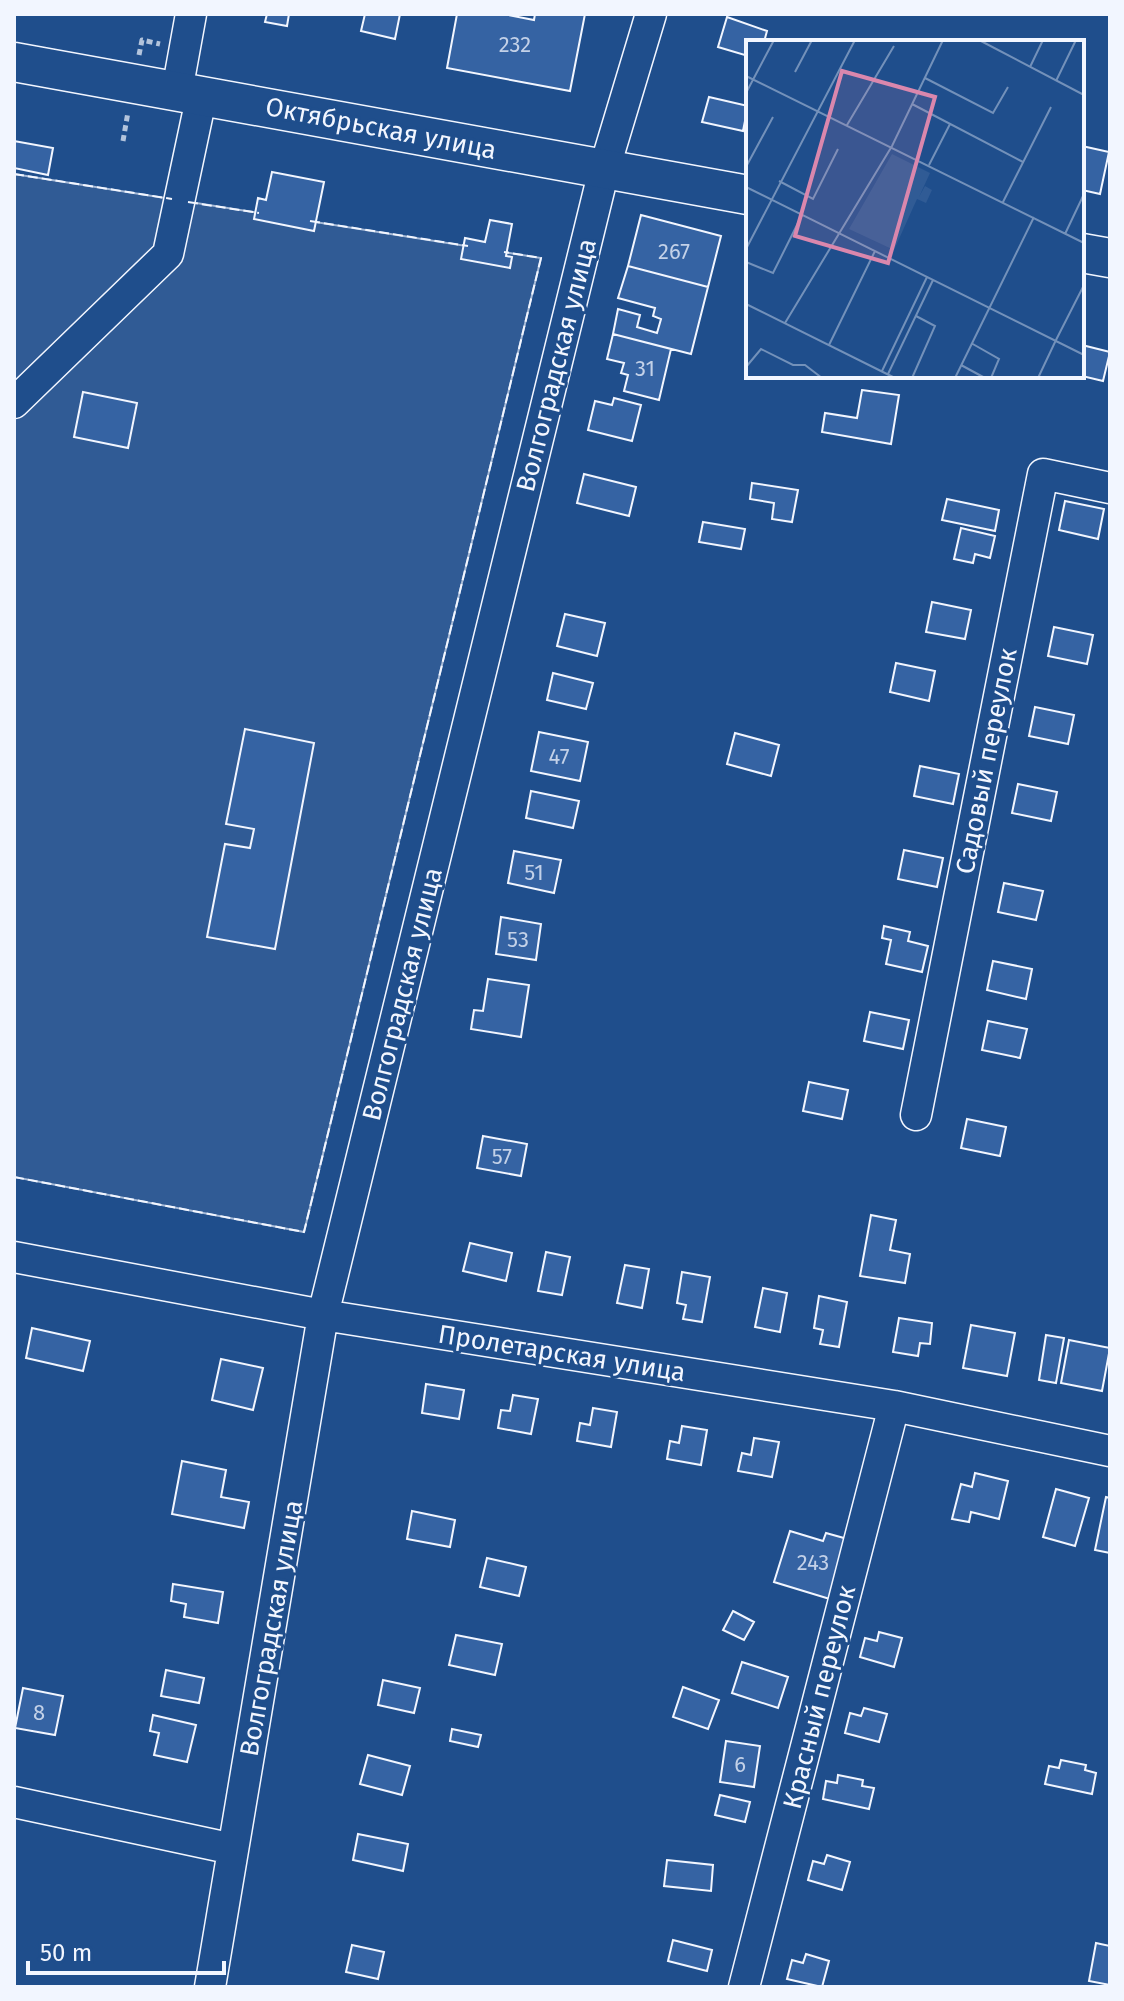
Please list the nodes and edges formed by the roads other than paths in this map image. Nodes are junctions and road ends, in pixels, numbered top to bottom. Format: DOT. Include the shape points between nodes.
graph roads {
  1 [pos="191,14"];
  2 [pos="651,14"];
  3 [pos="14,62"];
  4 [pos="190,92"];
  5 [pos="604,170"];
  6 [pos="746,195"];
  7 [pos="14,403"];
  8 [pos="1110,488"];
  9 [pos="916,1115"];
  10 [pos="14,1257"];
  11 [pos="323,1315"];
  12 [pos="894,1406"];
  13 [pos="1110,1451"];
  14 [pos="14,1802"];
  15 [pos="233,1849"];
  16 [pos="210,1987"];
  17 [pos="744,1987"];
  1 -- 4 [label="street"];
  2 -- 5 [label="street, Волгоградская улица"];
  3 -- 4 [label="main road, Октябрьская улица"];
  4 -- 5 [label="main road, Октябрьская улица"];
  4 -- 7 [label="street" via="168,254"];
  5 -- 6 [label="main road, Октябрьская улица"];
  5 -- 11 [label="street, Волгоградская улица"];
  8 -- 9 [label="street, Садовый переулок" via="1043,474"];
  10 -- 11 [label="street, Пролетарская улица"];
  11 -- 12 [label="street, Пролетарская улица"];
  11 -- 15 [label="street, Волгоградская улица"];
  12 -- 13 [label="street, Пролетарская улица"];
  12 -- 17 [label="street, Красный переулок"];
  14 -- 15 [label="street"];
  15 -- 16 [label="street, Волгоградская улица"];
}
